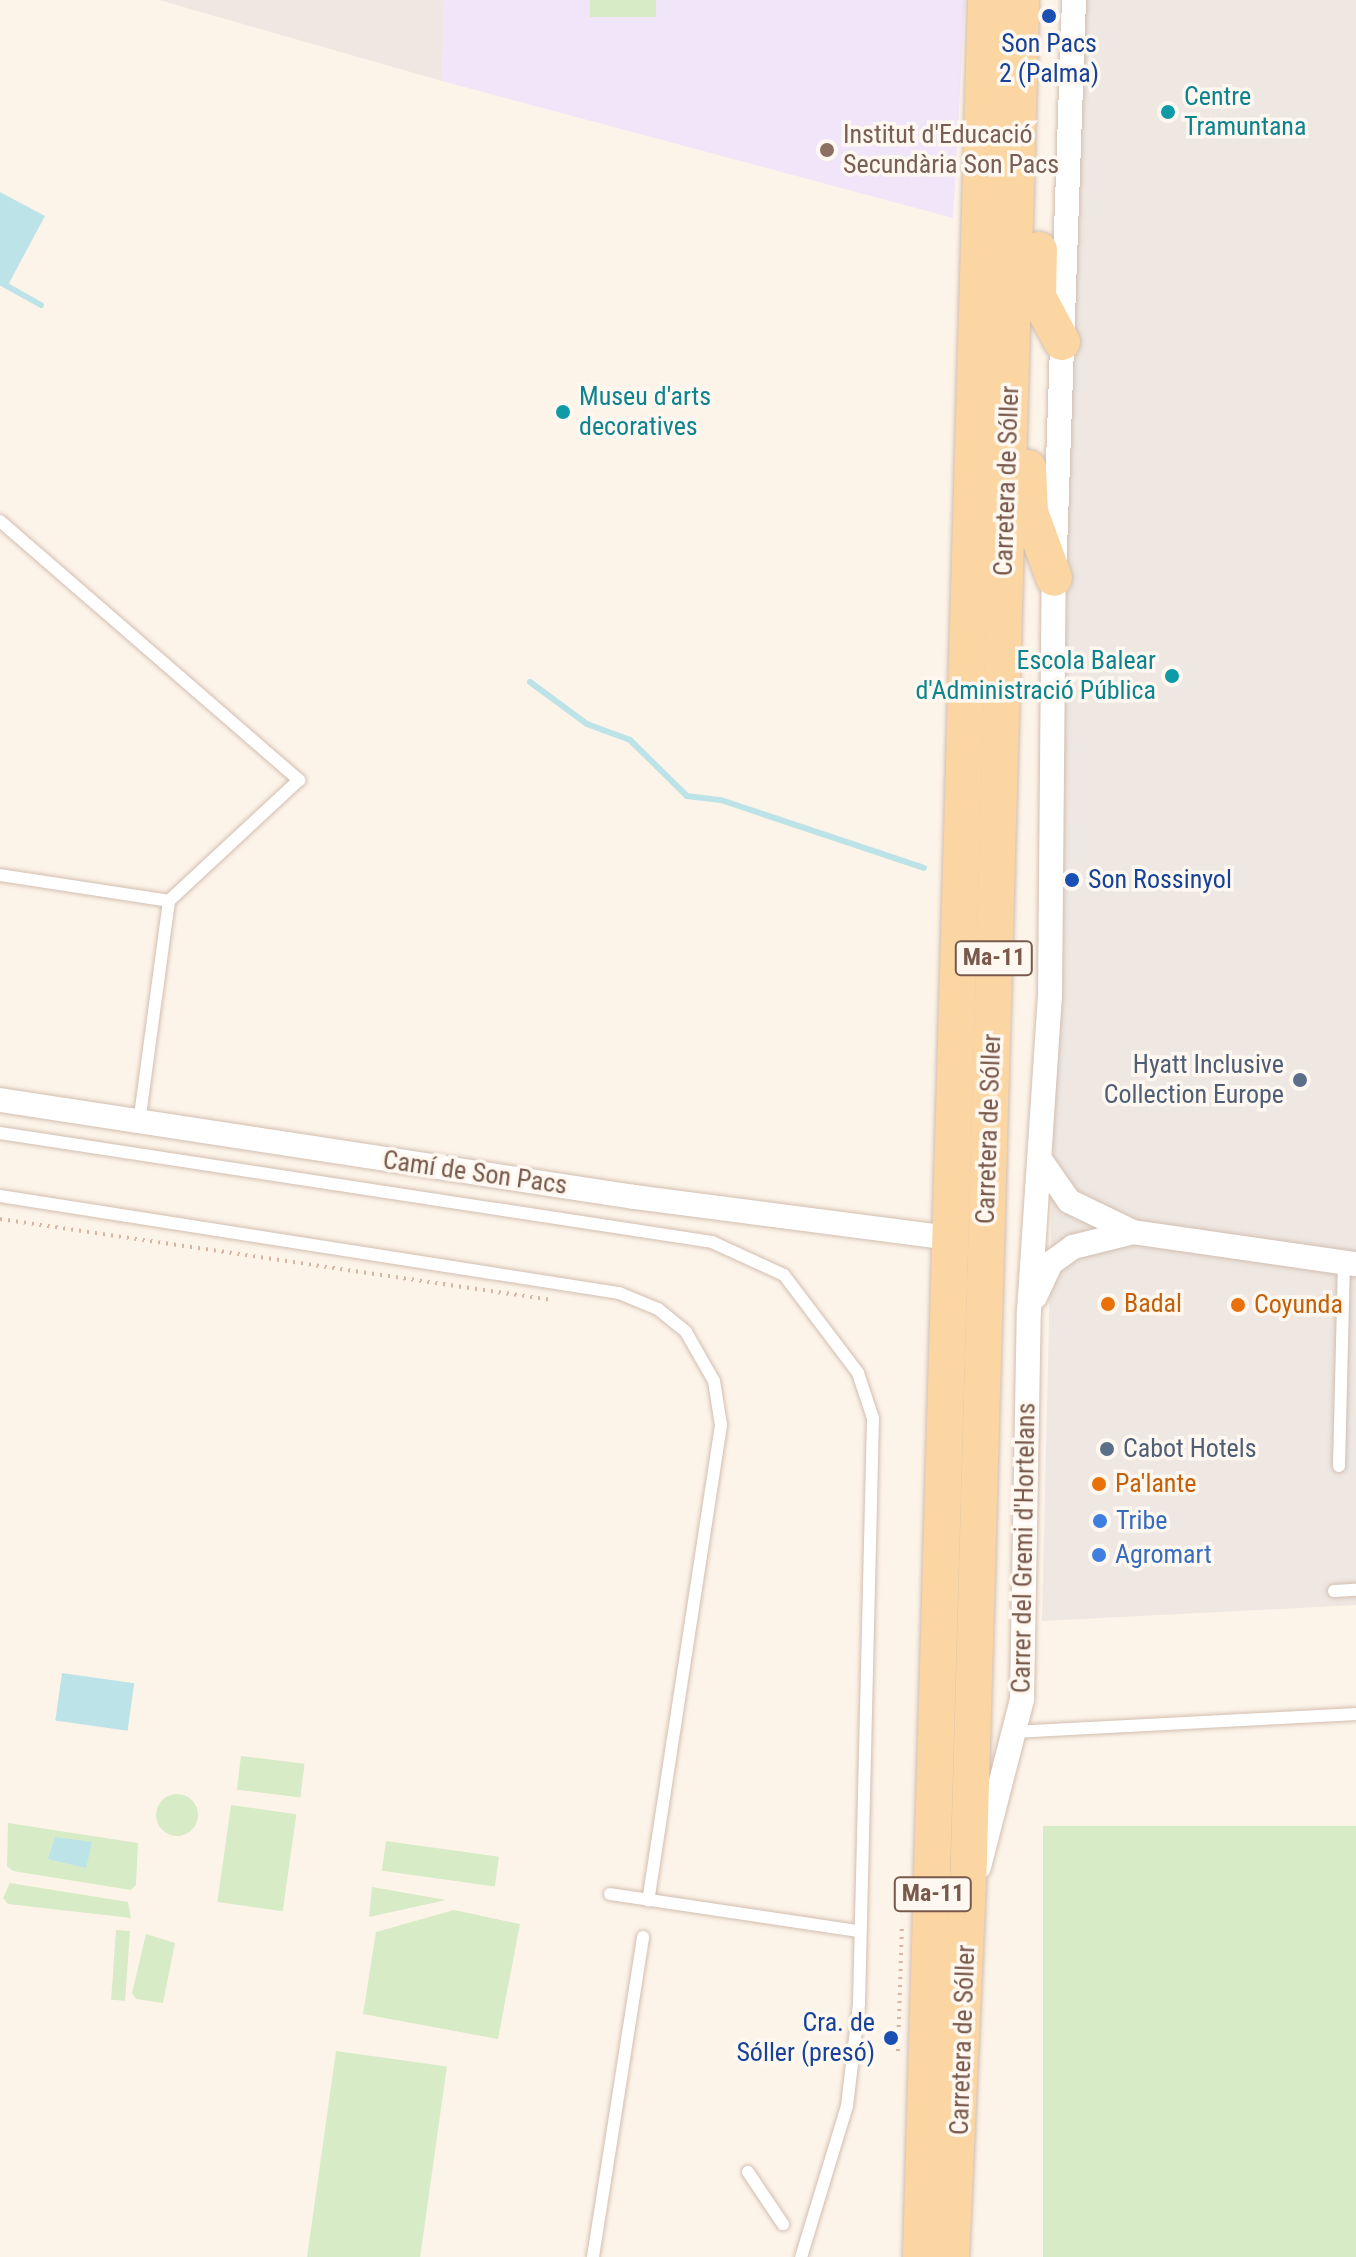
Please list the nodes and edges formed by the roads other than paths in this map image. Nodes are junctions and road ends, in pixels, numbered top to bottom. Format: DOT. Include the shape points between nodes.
graph roads {
  1 [pos="986,0"];
  2 [pos="1074,0"];
  3 [pos="1021,6"];
  4 [pos="1012,309"];
  5 [pos="1062,342"];
  6 [pos="0,521"];
  7 [pos="1054,578"];
  8 [pos="0,875"];
  9 [pos="169,901"];
  10 [pos="0,1100"];
  11 [pos="139,1122"];
  12 [pos="0,1133"];
  13 [pos="1039,1158"];
  14 [pos="0,1196"];
  15 [pos="1133,1232"];
  16 [pos="950,1238"];
  17 [pos="1350,1263"];
  18 [pos="1029,1311"];
  19 [pos="1339,1466"];
  20 [pos="1356,1590"];
  21 [pos="1334,1591"];
  22 [pos="1356,1714"];
  23 [pos="1014,1732"];
  24 [pos="610,1894"];
  25 [pos="648,1900"];
  26 [pos="967,1903"];
  27 [pos="859,1931"];
  28 [pos="643,1937"];
  29 [pos="959,2150"];
  30 [pos="748,2172"];
  31 [pos="783,2224"];
  32 [pos="593,2257"];
  33 [pos="801,2257"];
  34 [pos="921,2257"];
  35 [pos="951,2257"];
  36 [pos="964,2257"];
  1 -- 16 [label="main road, Carretera de Sóller / Ma-11"];
  2 -- 5 [label="street, Carrer del Gremi d'Hortelans"];
  3 -- 4 [label="main road, Carretera de Sóller / Ma-11"];
  3 -- 5 [label="main road" via="1038,61 1038,297"];
  4 -- 7 [label="main road" via="1025,347 1030,512"];
  4 -- 26 [label="main road, Carretera de Sóller / Ma-11"];
  5 -- 7 [label="street, Carrer del Gremi d'Hortelans"];
  6 -- 9 [label="lane" via="299,780"];
  7 -- 13 [label="street, Carrer del Gremi d'Hortelans" via="1050,997"];
  8 -- 9 [label="lane"];
  9 -- 11 [label="lane"];
  10 -- 11 [label="street, Camí de Son Pacs"];
  11 -- 16 [label="street, Camí de Son Pacs"];
  12 -- 27 [label="lane" via="712,1242 784,1275 858,1373 873,1418"];
  13 -- 15 [label="street" via="1069,1201"];
  13 -- 18 [label="street, Carrer del Gremi d'Hortelans"];
  14 -- 25 [label="lane" via="619,1293 658,1309 686,1332 714,1381 721,1425"];
  15 -- 17 [label="street"];
  15 -- 18 [label="street" via="1073,1247 1051,1263"];
  16 -- 34 [label="main road, Carretera de Sóller / Ma-11"];
  17 -- 19 [label="lane"];
  18 -- 23 [label="street, Carrer del Gremi d'Hortelans" via="1022,1699"];
  20 -- 21 [label="lane"];
  22 -- 23 [label="lane"];
  23 -- 26 [label="street, Carrer del Gremi d'Hortelans"];
  24 -- 25 [label="lane"];
  25 -- 27 [label="lane"];
  26 -- 29 [label="main road, Carretera de Sóller / Ma-11"];
  27 -- 33 [label="lane" via="858,2018 847,2106"];
  28 -- 32 [label="lane"];
  29 -- 35 [label="main road, Carretera de Sóller / Ma-11"];
  29 -- 36 [label="main road"];
  30 -- 31 [label="lane"];
}
